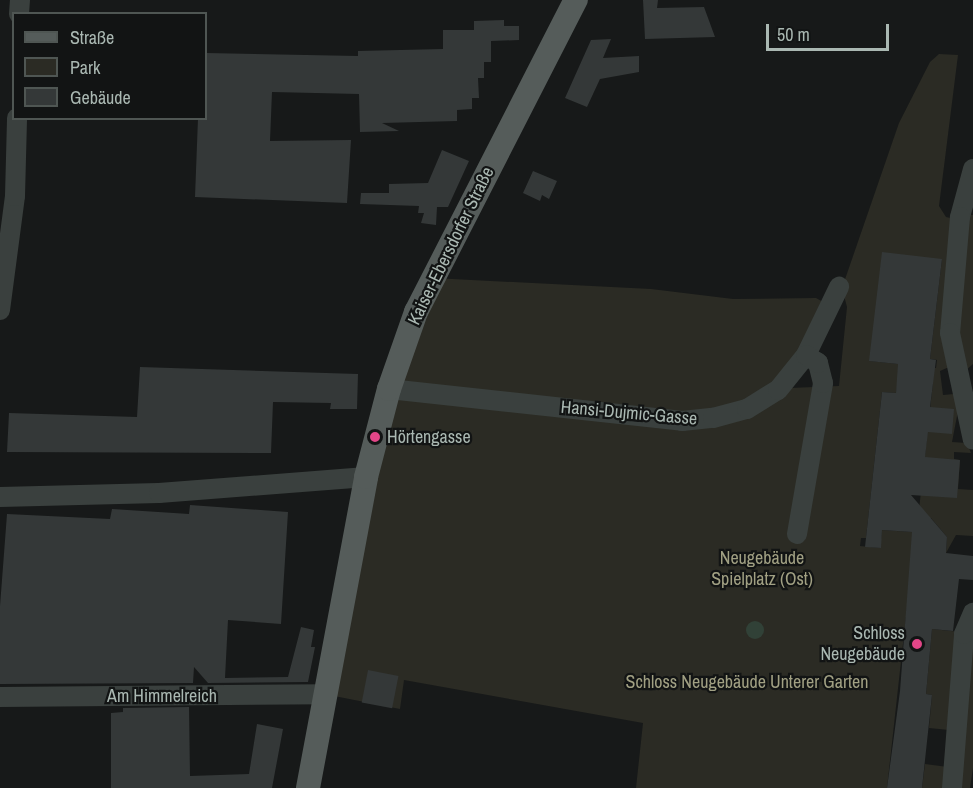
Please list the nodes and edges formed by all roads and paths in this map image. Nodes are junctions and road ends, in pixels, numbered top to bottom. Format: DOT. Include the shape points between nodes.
graph roads {
  1 [pos="576,0"];
  2 [pos="17,120"];
  3 [pos="972,179"];
  4 [pos="839,287"];
  5 [pos="0,310"];
  6 [pos="806,355"];
  7 [pos="389,389"];
  8 [pos="973,440"];
  9 [pos="366,477"];
  10 [pos="2,491"];
  11 [pos="797,534"];
  12 [pos="973,613"];
  13 [pos="324,694"];
  14 [pos="0,697"];
  15 [pos="308,788"];
  16 [pos="952,788"];
  1 -- 7 [label="main road, Kaiser-Ebersdorfer Straße" via="416,312"];
  2 -- 5 [label="street" via="15,196"];
  3 -- 8 [label="street" via="960,217 950,333"];
  4 -- 6 [label="street, Hansi-Dujmic-Gasse"];
  6 -- 7 [label="street, Hansi-Dujmic-Gasse" via="768,399 733,414 690,422"];
  6 -- 11 [label="street" via="818,363 823,383"];
  7 -- 9 [label="main road, Kaiser-Ebersdorfer Straße"];
  9 -- 10 [label="street" via="159,493"];
  9 -- 13 [label="main road, Kaiser-Ebersdorfer Straße"];
  12 -- 16 [label="street" via="964,634"];
  13 -- 14 [label="street, Am Himmelreich"];
  13 -- 15 [label="main road, Kaiser-Ebersdorfer Straße"];
}
